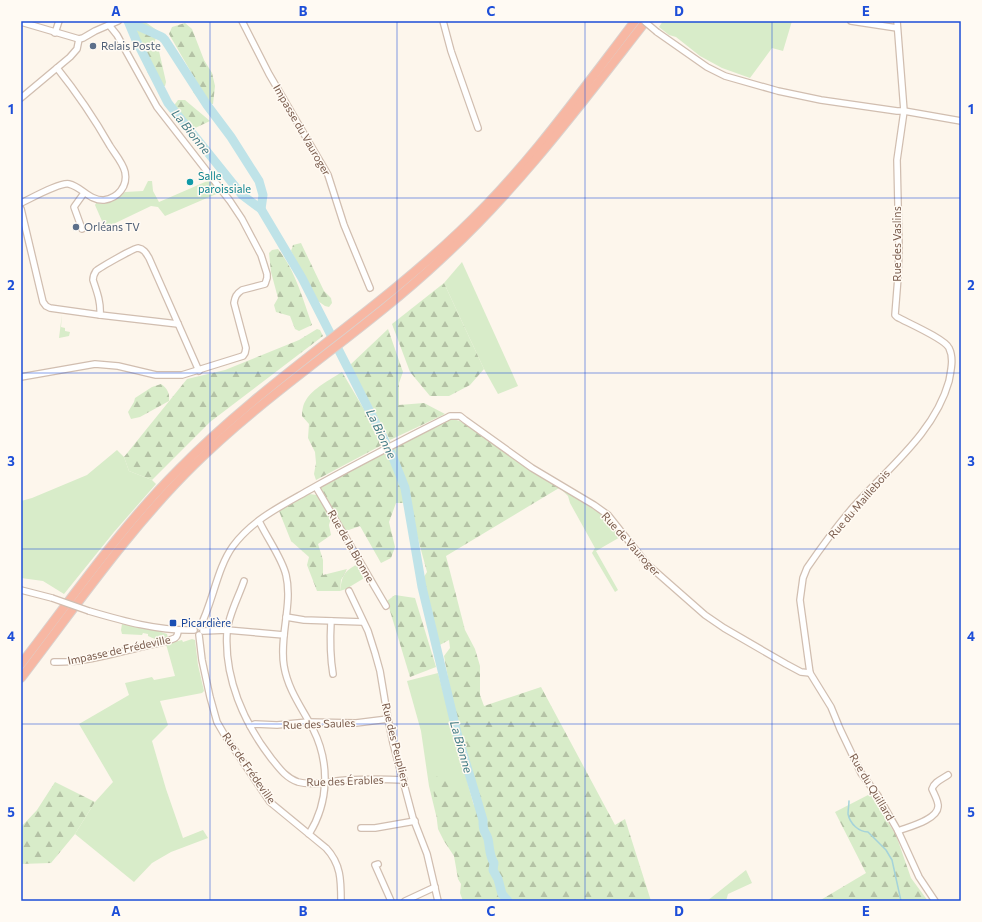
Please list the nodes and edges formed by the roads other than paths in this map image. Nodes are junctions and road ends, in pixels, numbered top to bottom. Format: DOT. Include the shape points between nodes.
graph roads {
  1 [pos="59,21"];
  2 [pos="118,21"];
  3 [pos="242,21"];
  4 [pos="443,21"];
  5 [pos="635,21"];
  6 [pos="645,21"];
  7 [pos="851,21"];
  8 [pos="897,21"];
  9 [pos="21,22"];
  10 [pos="109,25"];
  11 [pos="897,28"];
  12 [pos="55,33"];
  13 [pos="79,39"];
  14 [pos="57,68"];
  15 [pos="21,98"];
  16 [pos="904,111"];
  17 [pos="961,121"];
  18 [pos="478,128"];
  19 [pos="84,193"];
  20 [pos="21,203"];
  21 [pos="21,209"];
  22 [pos="82,229"];
  23 [pos="370,288"];
  24 [pos="100,315"];
  25 [pos="178,324"];
  26 [pos="338,339"];
  27 [pos="949,347"];
  28 [pos="198,371"];
  29 [pos="21,377"];
  30 [pos="247,412"];
  31 [pos="316,487"];
  32 [pos="258,521"];
  33 [pos="244,581"];
  34 [pos="21,590"];
  35 [pos="349,591"];
  36 [pos="386,606"];
  37 [pos="286,617"];
  38 [pos="331,621"];
  39 [pos="363,622"];
  40 [pos="178,630"];
  41 [pos="227,630"];
  42 [pos="200,631"];
  43 [pos="284,635"];
  44 [pos="54,662"];
  45 [pos="21,664"];
  46 [pos="810,673"];
  47 [pos="333,674"];
  48 [pos="21,678"];
  49 [pos="388,719"];
  50 [pos="308,722"];
  51 [pos="250,726"];
  52 [pos="948,775"];
  53 [pos="404,780"];
  54 [pos="325,782"];
  55 [pos="414,821"];
  56 [pos="361,828"];
  57 [pos="898,831"];
  58 [pos="309,834"];
  59 [pos="378,864"];
  60 [pos="435,887"];
  61 [pos="341,901"];
  62 [pos="391,901"];
  63 [pos="405,901"];
  64 [pos="438,901"];
  65 [pos="935,901"];
  1 -- 12 [label="street"];
  2 -- 10 [label="street"];
  3 -- 23 [label="street, Impasse du Vauroger" via="269,74 328,175 344,225"];
  4 -- 18 [label="street"];
  5 -- 26 [label="highway" via="546,136 488,202 461,230"];
  6 -- 16 [label="street, bridge" via="707,67 725,76 821,100"];
  6 -- 26 [label="highway" via="546,148 488,214 422,276"];
  7 -- 11 [label="street"];
  8 -- 11 [label="street"];
  9 -- 12 [label="street"];
  10 -- 13 [label="street"];
  10 -- 28 [label="street" via="157,107 230,201 256,243 267,274 265,284 242,290 235,297 234,303 246,353"];
  11 -- 16 [label="street"];
  12 -- 13 [label="street"];
  13 -- 14 [label="street" via="77,49"];
  14 -- 15 [label="street"];
  14 -- 19 [label="street" via="76,92 125,170 125,184 116,196 110,199 95,199"];
  16 -- 17 [label="street"];
  16 -- 27 [label="street, Rue des Vaslins" via="897,160 899,248 895,314"];
  19 -- 20 [label="street" via="75,186 66,184"];
  19 -- 22 [label="street" via="74,207"];
  21 -- 24 [label="street" via="43,302 50,308"];
  24 -- 25 [label="street"];
  24 -- 25 [label="street" via="94,273 139,248 146,252"];
  25 -- 28 [label="street"];
  26 -- 30 [label="highway"];
  27 -- 46 [label="street, Rue du Maillebois" via="952,359 951,372 936,412 911,446 849,512 807,568 800,590 800,600"];
  28 -- 29 [label="street" via="167,376 95,364"];
  30 -- 45 [label="highway" via="178,469 137,514"];
  30 -- 48 [label="highway" via="146,516"];
  31 -- 32 [label="street" via="276,508"];
  31 -- 36 [label="street, Rue de la Bionne"];
  31 -- 46 [label="street, Rue de Vauroger" via="450,416 460,416 532,468 608,515 647,564 705,615 786,664"];
  32 -- 37 [label="street" via="286,575"];
  32 -- 42 [label="street" via="232,548 217,581"];
  33 -- 41 [label="street, Rue des Érables"];
  34 -- 40 [label="street, bridge" via="138,625"];
  35 -- 39 [label="street, Rue des Peupliers"];
  37 -- 38 [label="street"];
  37 -- 43 [label="street"];
  38 -- 39 [label="street"];
  38 -- 47 [label="street" via="330,656"];
  39 -- 49 [label="street, Rue des Peupliers" via="377,659"];
  40 -- 42 [label="street" via="195,628"];
  40 -- 44 [label="street, Impasse de Frédeville" via="178,636 175,638 156,643 85,659"];
  41 -- 42 [label="street"];
  41 -- 43 [label="street"];
  41 -- 51 [label="street, Rue des Érables" via="229,670"];
  42 -- 58 [label="street, Rue de Frédeville" via="203,667 218,722 270,802"];
  43 -- 50 [label="street" via="283,657 286,676"];
  46 -- 57 [label="street, Rue du Quillard" via="831,706 861,773"];
  49 -- 50 [label="street, Rue des Saules" via="356,723"];
  49 -- 53 [label="street, Rue des Peupliers"];
  50 -- 51 [label="street, Rue des Saules"];
  50 -- 54 [label="street" via="322,754"];
  51 -- 54 [label="street, Rue des Érables" via="261,745 287,776 309,784"];
  52 -- 57 [label="street" via="932,787 938,804 936,814"];
  53 -- 54 [label="street, Rue des Érables"];
  53 -- 55 [label="street, Rue des Peupliers"];
  54 -- 58 [label="street" via="322,805"];
  55 -- 56 [label="street"];
  55 -- 60 [label="street, Rue des Peupliers" via="427,854"];
  57 -- 65 [label="street, Rue du Quillard" via="919,877"];
  58 -- 61 [label="street, Rue de Frédeville" via="333,855 337,863 340,872"];
  59 -- 62 [label="street" via="374,865"];
  60 -- 63 [label="street"];
  60 -- 64 [label="street, Rue des Peupliers"];
}
